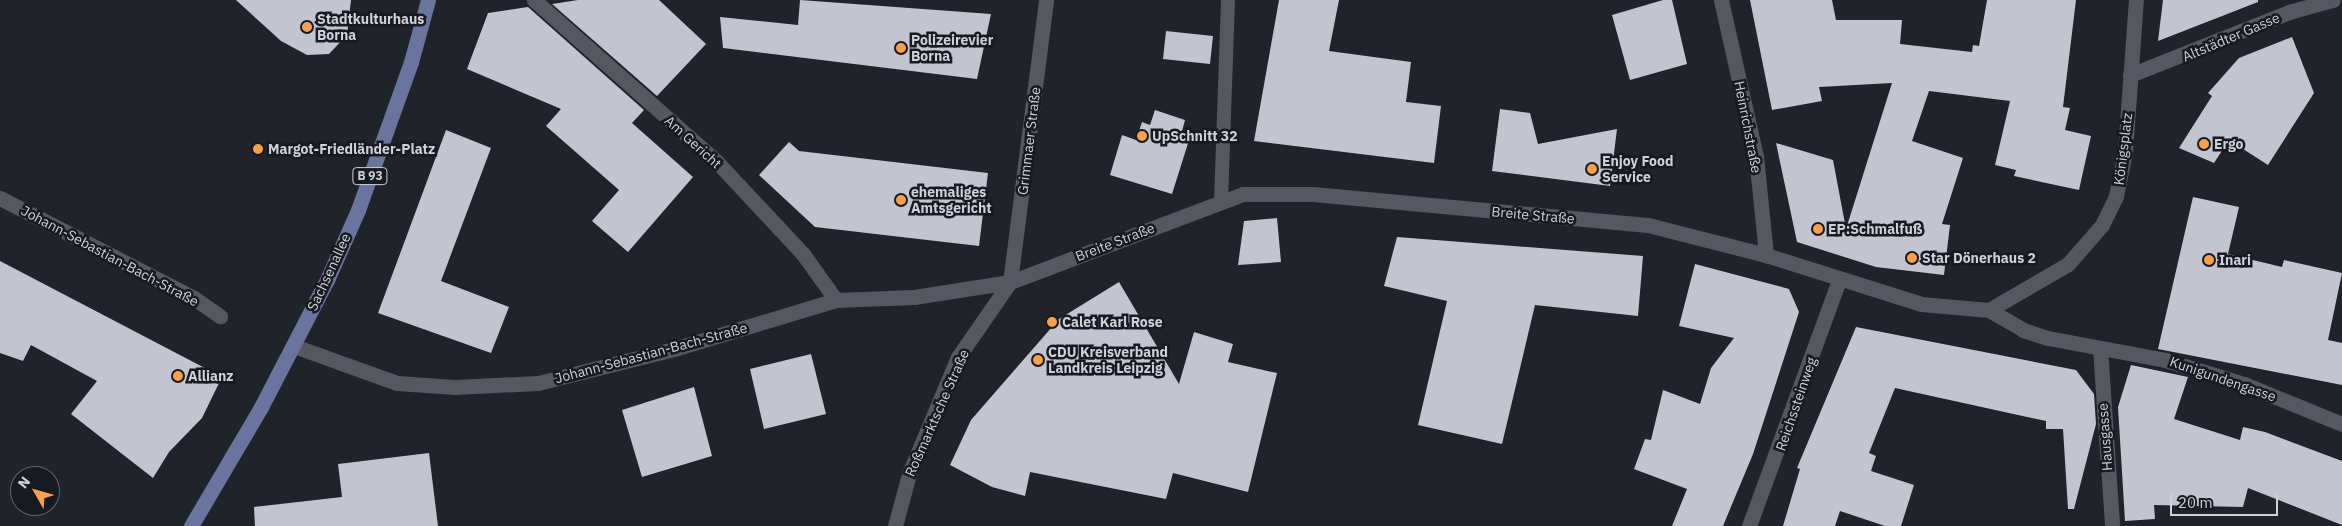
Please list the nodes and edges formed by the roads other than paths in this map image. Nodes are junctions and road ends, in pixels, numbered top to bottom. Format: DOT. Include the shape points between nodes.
graph roads {
  1 [pos="428,0"];
  2 [pos="534,0"];
  3 [pos="1046,0"];
  4 [pos="1228,0"];
  5 [pos="1721,0"];
  6 [pos="2136,0"];
  7 [pos="2333,0"];
  8 [pos="2130,75"];
  9 [pos="0,198"];
  10 [pos="1221,202"];
  11 [pos="1766,255"];
  12 [pos="1838,280"];
  13 [pos="1010,282"];
  14 [pos="836,300"];
  15 [pos="1989,310"];
  16 [pos="220,316"];
  17 [pos="294,346"];
  18 [pos="2100,348"];
  19 [pos="2342,424"];
  20 [pos="191,526"];
  21 [pos="896,526"];
  22 [pos="1749,526"];
  23 [pos="2112,526"];
  1 -- 17 [label="main road, Sachsenallee / B 93" via="411,62 358,210"];
  2 -- 14 [label="street, Am Gericht" via="717,162 803,254"];
  3 -- 13 [label="street, Grimmaer Straße"];
  4 -- 10 [label="lane"];
  5 -- 11 [label="street, Heinrichstraße" via="1756,156"];
  6 -- 8 [label="street, Königsplatz"];
  7 -- 8 [label="street, Altstädter Gasse" via="2292,11"];
  8 -- 15 [label="street, Königsplatz" via="2119,188 2102,225 2068,264"];
  9 -- 16 [label="street, Johann-Sebastian-Bach-Straße" via="194,298"];
  10 -- 11 [label="street, Breite Straße" via="1243,194 1313,194 1648,225"];
  10 -- 13 [label="street, Breite Straße"];
  11 -- 12 [label="street, Breite Straße"];
  12 -- 15 [label="street" via="1921,304"];
  12 -- 22 [label="street, Reichssteinweg"];
  13 -- 14 [label="street, Johann-Sebastian-Bach-Straße" via="914,297"];
  13 -- 21 [label="street, Roßmarktsche Straße" via="958,357 909,474"];
  14 -- 17 [label="street, Johann-Sebastian-Bach-Straße" via="678,348 538,383 455,387 397,383"];
  15 -- 18 [label="street" via="2023,330"];
  17 -- 20 [label="main road, Sachsenallee / B 93"];
  18 -- 19 [label="street, Kunigundengasse" via="2165,360 2244,384"];
  18 -- 23 [label="street, Hausgasse"];
}
